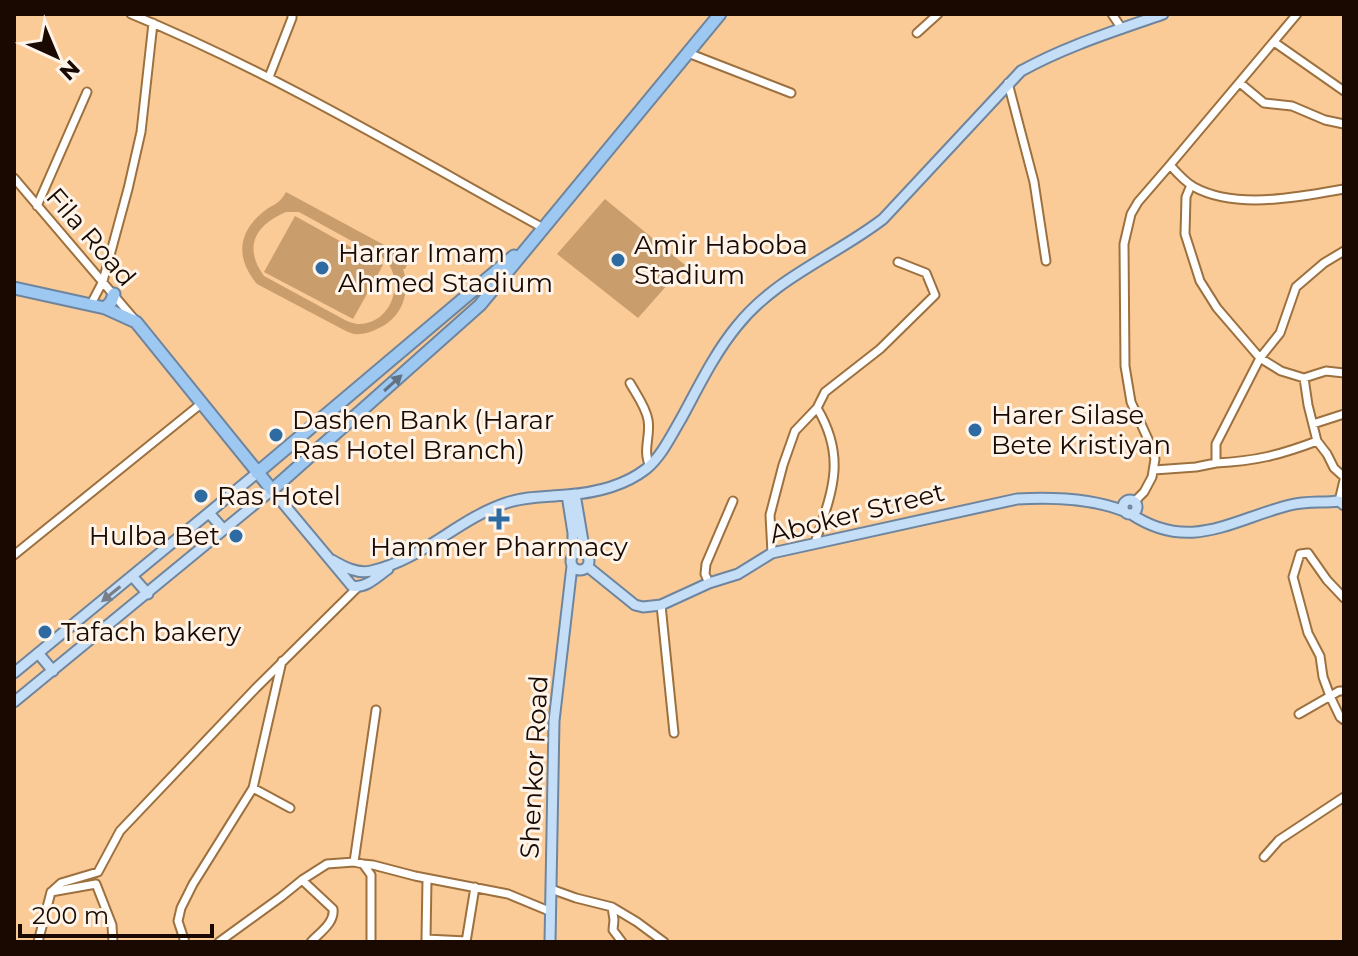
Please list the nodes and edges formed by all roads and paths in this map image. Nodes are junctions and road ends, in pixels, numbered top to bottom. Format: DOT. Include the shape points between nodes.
graph roads {
  1 [pos="131,14"];
  2 [pos="292,14"];
  3 [pos="720,14"];
  4 [pos="938,14"];
  5 [pos="1112,14"];
  6 [pos="1163,14"];
  7 [pos="1297,14"];
  8 [pos="153,23"];
  9 [pos="1122,29"];
  10 [pos="917,33"];
  11 [pos="1274,42"];
  12 [pos="688,53"];
  13 [pos="269,77"];
  14 [pos="1008,83"];
  15 [pos="1240,83"];
  16 [pos="1344,91"];
  17 [pos="87,92"];
  18 [pos="791,93"];
  19 [pos="1344,124"];
  20 [pos="1170,165"];
  21 [pos="14,178"];
  22 [pos="1191,185"];
  23 [pos="1344,189"];
  24 [pos="37,206"];
  25 [pos="543,228"];
  26 [pos="533,240"];
  27 [pos="1344,251"];
  28 [pos="1046,261"];
  29 [pos="898,262"];
  30 [pos="103,281"];
  31 [pos="14,288"];
  32 [pos="114,294"];
  33 [pos="91,304"];
  34 [pos="105,308"];
  35 [pos="136,322"];
  36 [pos="1260,358"];
  37 [pos="1344,373"];
  38 [pos="1304,378"];
  39 [pos="630,383"];
  40 [pos="202,403"];
  41 [pos="817,408"];
  42 [pos="1344,414"];
  43 [pos="1313,424"];
  44 [pos="1317,441"];
  45 [pos="1216,463"];
  46 [pos="650,466"];
  47 [pos="1154,470"];
  48 [pos="257,473"];
  49 [pos="1344,478"];
  50 [pos="272,490"];
  51 [pos="590,491"];
  52 [pos="571,495"];
  53 [pos="549,496"];
  54 [pos="733,501"];
  55 [pos="1341,503"];
  56 [pos="1130,508"];
  57 [pos="209,513"];
  58 [pos="574,513"];
  59 [pos="224,530"];
  60 [pos="815,543"];
  61 [pos="585,553"];
  62 [pos="772,553"];
  63 [pos="14,555"];
  64 [pos="573,555"];
  65 [pos="332,560"];
  66 [pos="394,564"];
  67 [pos="580,568"];
  68 [pos="133,577"];
  69 [pos="709,583"];
  70 [pos="357,588"];
  71 [pos="148,594"];
  72 [pos="1344,598"];
  73 [pos="661,605"];
  74 [pos="38,653"];
  75 [pos="282,661"];
  76 [pos="53,671"];
  77 [pos="14,673"];
  78 [pos="1344,691"];
  79 [pos="1330,696"];
  80 [pos="14,702"];
  81 [pos="376,710"];
  82 [pos="1299,714"];
  83 [pos="1344,720"];
  84 [pos="674,733"];
  85 [pos="253,788"];
  86 [pos="1344,797"];
  87 [pos="290,808"];
  88 [pos="1264,857"];
  89 [pos="359,863"];
  90 [pos="427,879"];
  91 [pos="302,880"];
  92 [pos="475,887"];
  93 [pos="551,889"];
  94 [pos="51,892"];
  95 [pos="612,907"];
  96 [pos="549,911"];
  97 [pos="426,940"];
  98 [pos="38,942"];
  99 [pos="113,942"];
  100 [pos="185,942"];
  101 [pos="219,942"];
  102 [pos="311,942"];
  103 [pos="371,942"];
  104 [pos="466,942"];
  105 [pos="550,942"];
  106 [pos="622,942"];
  107 [pos="664,942"];
  1 -- 8 [label="street"];
  2 -- 13 [label="street"];
  3 -- 12 [label="highway"];
  4 -- 10 [label="street"];
  5 -- 9 [label="street"];
  6 -- 9 [label="main road"];
  7 -- 11 [label="street"];
  8 -- 13 [label="street"];
  8 -- 30 [label="street" via="141,132"];
  9 -- 14 [label="main road" via="1045,58"];
  11 -- 15 [label="street"];
  11 -- 16 [label="street"];
  12 -- 18 [label="street"];
  12 -- 25 [label="highway"];
  13 -- 25 [label="street"];
  14 -- 28 [label="street" via="1034,182"];
  14 -- 46 [label="main road" via="883,219 755,305 720,347"];
  15 -- 19 [label="street" via="1264,103 1292,106"];
  15 -- 20 [label="street"];
  17 -- 24 [label="street"];
  20 -- 22 [label="street"];
  20 -- 47 [label="street" via="1131,214 1124,244 1125,366"];
  21 -- 24 [label="street, Fila Road"];
  22 -- 23 [label="street" via="1243,200"];
  22 -- 36 [label="street" via="1185,234 1200,281"];
  24 -- 30 [label="street, Fila Road"];
  25 -- 26 [label="highway"];
  26 -- 48 [label="highway"];
  50 -- 26 [label="highway, one-way" via="480,305"];
  27 -- 36 [label="street" via="1296,287 1280,333"];
  29 -- 41 [label="street" via="926,273 935,295 880,349 825,392"];
  30 -- 32 [label="street, Fila Road"];
  30 -- 33 [label="street"];
  31 -- 33 [label="highway"];
  32 -- 34 [label="highway"];
  32 -- 35 [label="street, Fila Road"];
  33 -- 34 [label="highway"];
  34 -- 35 [label="highway"];
  35 -- 40 [label="highway"];
  36 -- 38 [label="street"];
  36 -- 45 [label="street" via="1216,444"];
  37 -- 38 [label="street" via="1326,371"];
  38 -- 43 [label="street"];
  39 -- 46 [label="street" via="648,417"];
  40 -- 48 [label="highway"];
  40 -- 63 [label="street"];
  41 -- 60 [label="street" via="829,428 834,477"];
  41 -- 62 [label="street" via="795,431 783,465 770,515"];
  42 -- 43 [label="street"];
  43 -- 44 [label="street"];
  44 -- 45 [label="street" via="1256,460"];
  44 -- 49 [label="street"];
  45 -- 47 [label="street"];
  46 -- 51 [label="main road" via="613,487"];
  47 -- 56 [label="street"];
  48 -- 50 [label="highway"];
  48 -- 57 [label="main road"];
  49 -- 55 [label="street"];
  50 -- 59 [label="main road"];
  50 -- 65 [label="main road"];
  51 -- 52 [label="main road"];
  51 -- 58 [label="main road"];
  52 -- 53 [label="main road"];
  52 -- 58 [label="main road"];
  53 -- 58 [label="main road"];
  53 -- 66 [label="main road" via="490,510"];
  54 -- 69 [label="street" via="706,564"];
  55 -- 56 [label="main road" via="1293,504 1191,533 1142,521"];
  56 -- 60 [label="main road, Aboker Street" via="1057,498 1017,499"];
  57 -- 59 [label="main road"];
  57 -- 68 [label="main road"];
  58 -- 61 [label="main road"];
  58 -- 64 [label="main road"];
  59 -- 71 [label="main road"];
  60 -- 62 [label="main road, Aboker Street"];
  61 -- 64 [label="main road"];
  61 -- 67 [label="main road" via="590,561"];
  62 -- 69 [label="main road, Aboker Street" via="738,574"];
  64 -- 67 [label="main road" via="571,560"];
  65 -- 66 [label="main road" via="366,572"];
  65 -- 70 [label="main road"];
  66 -- 70 [label="main road"];
  67 -- 73 [label="main road" via="635,605"];
  67 -- 93 [label="main road, Shenkor Road" via="570,594 554,721"];
  68 -- 71 [label="main road"];
  68 -- 74 [label="main road, one-way"];
  69 -- 73 [label="main road, Aboker Street"];
  70 -- 75 [label="street"];
  71 -- 76 [label="main road"];
  72 -- 79 [label="street" via="1308,553 1300,554 1293,577"];
  73 -- 84 [label="street"];
  74 -- 76 [label="main road"];
  74 -- 77 [label="main road"];
  75 -- 85 [label="street"];
  75 -- 94 [label="street" via="120,831 98,872 61,883"];
  76 -- 80 [label="main road"];
  78 -- 79 [label="street"];
  79 -- 82 [label="street"];
  79 -- 83 [label="street"];
  81 -- 89 [label="street"];
  85 -- 87 [label="street"];
  85 -- 100 [label="street" via="181,908 178,921"];
  86 -- 88 [label="street" via="1279,840"];
  89 -- 90 [label="street"];
  89 -- 91 [label="street" via="327,864"];
  89 -- 103 [label="street" via="371,875"];
  90 -- 92 [label="street"];
  90 -- 97 [label="street"];
  91 -- 101 [label="street"];
  91 -- 102 [label="street" via="334,915"];
  92 -- 96 [label="street"];
  92 -- 104 [label="street"];
  93 -- 95 [label="street"];
  93 -- 96 [label="main road, Shenkor Road"];
  94 -- 98 [label="street"];
  94 -- 99 [label="street" via="96,884"];
  95 -- 106 [label="street" via="613,930"];
  95 -- 107 [label="street"];
  96 -- 105 [label="main road, Shenkor Road"];
  97 -- 104 [label="street"];
}
